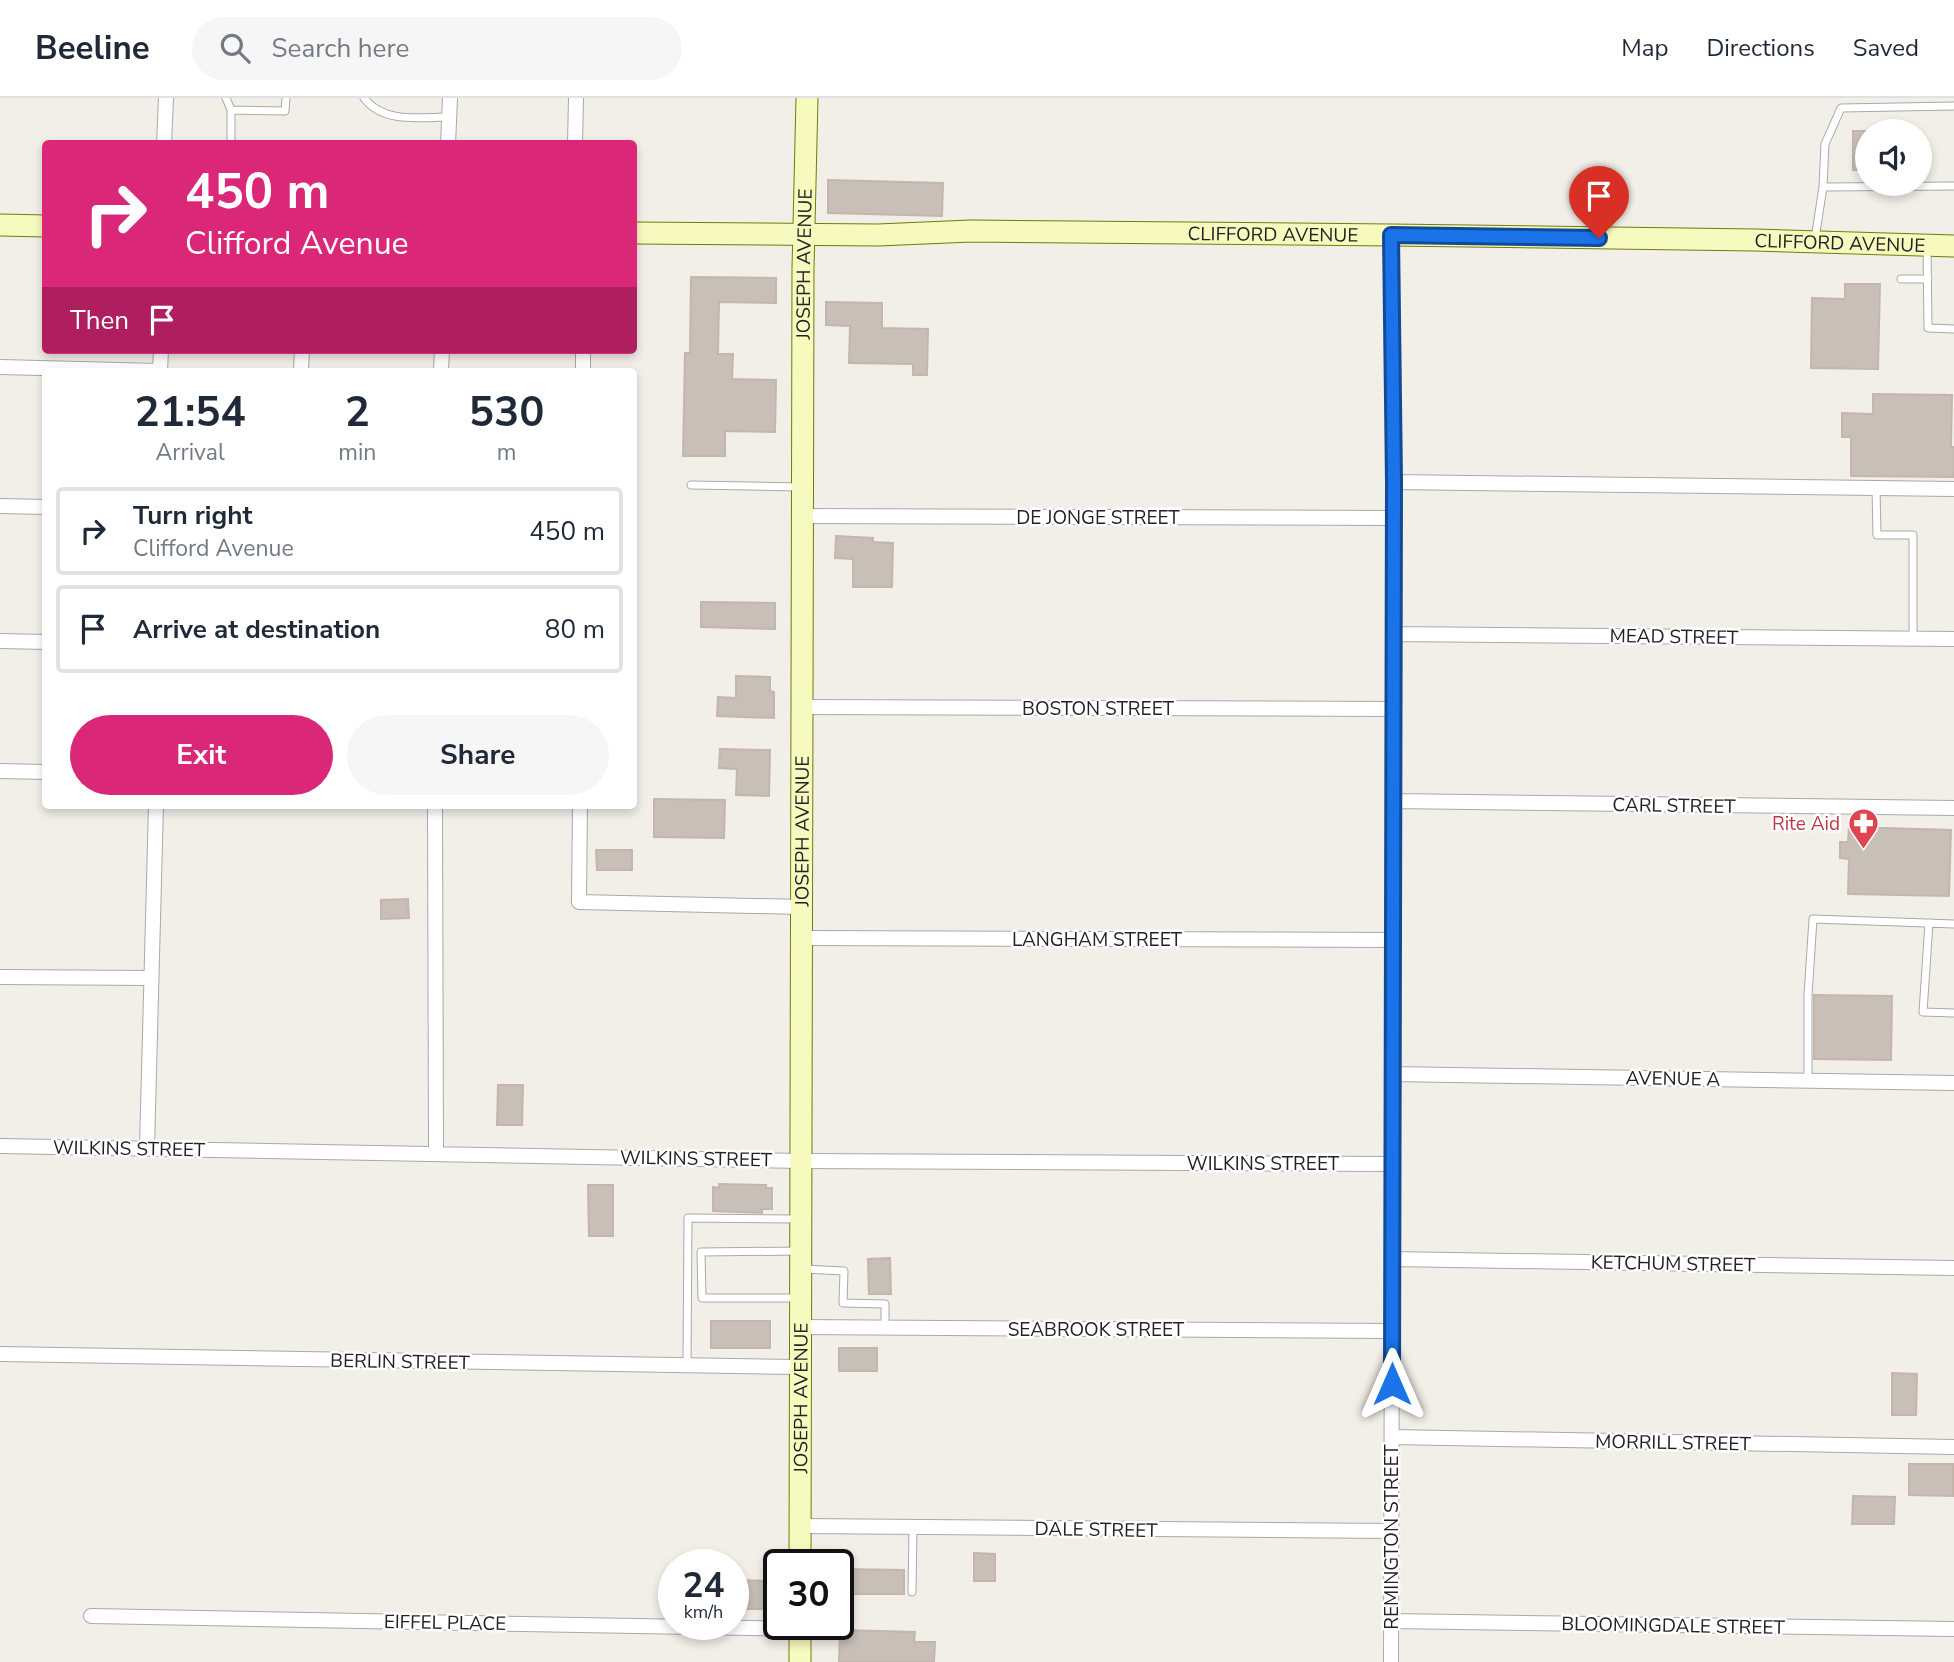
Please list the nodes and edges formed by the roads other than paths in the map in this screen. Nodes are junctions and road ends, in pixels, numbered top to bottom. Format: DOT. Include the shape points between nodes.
graph roads {
  1 [pos="166,98"];
  2 [pos="226,98"];
  3 [pos="286,98"];
  4 [pos="364,98"];
  5 [pos="450,98"];
  6 [pos="576,98"];
  7 [pos="807,98"];
  8 [pos="1954,106"];
  9 [pos="231,110"];
  10 [pos="449,117"];
  11 [pos="164,140"];
  12 [pos="231,140"];
  13 [pos="448,140"];
  14 [pos="575,140"];
  15 [pos="1954,186"];
  16 [pos="1823,187"];
  17 [pos="0,225"];
  18 [pos="42,226"];
  19 [pos="637,233"];
  20 [pos="803,234"];
  21 [pos="1391,235"];
  22 [pos="1815,242"];
  23 [pos="1927,246"];
  24 [pos="1954,246"];
  25 [pos="1900,279"];
  26 [pos="1928,279"];
  27 [pos="1954,329"];
  28 [pos="0,367"];
  29 [pos="42,368"];
  30 [pos="1394,482"];
  31 [pos="691,485"];
  32 [pos="803,487"];
  33 [pos="1877,488"];
  34 [pos="1954,489"];
  35 [pos="0,506"];
  36 [pos="42,507"];
  37 [pos="803,516"];
  38 [pos="1394,518"];
  39 [pos="1394,634"];
  40 [pos="1913,639"];
  41 [pos="1954,639"];
  42 [pos="0,641"];
  43 [pos="42,642"];
  44 [pos="802,706"];
  45 [pos="1393,709"];
  46 [pos="0,771"];
  47 [pos="42,772"];
  48 [pos="1393,801"];
  49 [pos="1954,808"];
  50 [pos="156,809"];
  51 [pos="435,809"];
  52 [pos="580,809"];
  53 [pos="801,907"];
  54 [pos="1929,923"];
  55 [pos="1954,924"];
  56 [pos="801,938"];
  57 [pos="1393,940"];
  58 [pos="0,977"];
  59 [pos="150,978"];
  60 [pos="1954,1013"];
  61 [pos="1392,1074"];
  62 [pos="1808,1081"];
  63 [pos="1954,1083"];
  64 [pos="0,1146"];
  65 [pos="147,1148"];
  66 [pos="436,1152"];
  67 [pos="800,1161"];
  68 [pos="1392,1164"];
  69 [pos="800,1219"];
  70 [pos="1392,1259"];
  71 [pos="800,1260"];
  72 [pos="1954,1268"];
  73 [pos="800,1298"];
  74 [pos="800,1327"];
  75 [pos="885,1328"];
  76 [pos="1392,1331"];
  77 [pos="0,1354"];
  78 [pos="687,1365"];
  79 [pos="799,1367"];
  80 [pos="1392,1437"];
  81 [pos="1954,1447"];
  82 [pos="800,1525"];
  83 [pos="913,1527"];
  84 [pos="1392,1531"];
  85 [pos="800,1549"];
  86 [pos="912,1592"];
  87 [pos="91,1616"];
  88 [pos="1391,1621"];
  89 [pos="763,1625"];
  90 [pos="1954,1629"];
  91 [pos="800,1640"];
  92 [pos="800,1662"];
  93 [pos="1391,1662"];
  1 -- 11 [label="street"];
  2 -- 9 [label="lane"];
  3 -- 9 [label="lane" via="285,111"];
  4 -- 10 [label="lane" via="380,113"];
  5 -- 10 [label="street"];
  6 -- 14 [label="street"];
  7 -- 20 [label="main road, JOSEPH AVENUE"];
  8 -- 16 [label="lane" via="1840,108 1825,144"];
  9 -- 12 [label="lane"];
  10 -- 13 [label="street"];
  15 -- 16 [label="lane"];
  16 -- 22 [label="lane"];
  17 -- 18 [label="main road"];
  19 -- 20 [label="main road, CLIFFORD AVENUE"];
  20 -- 21 [label="main road, CLIFFORD AVENUE"];
  20 -- 32 [label="main road, JOSEPH AVENUE"];
  21 -- 22 [label="main road, CLIFFORD AVENUE"];
  21 -- 30 [label="street, REMINGTON STREET"];
  22 -- 23 [label="main road, CLIFFORD AVENUE"];
  23 -- 24 [label="main road, CLIFFORD AVENUE"];
  23 -- 26 [label="lane"];
  25 -- 26 [label="lane"];
  26 -- 27 [label="lane" via="1928,328"];
  28 -- 29 [label="street"];
  30 -- 33 [label="street"];
  30 -- 38 [label="street, REMINGTON STREET"];
  31 -- 32 [label="lane"];
  32 -- 37 [label="main road, JOSEPH AVENUE"];
  33 -- 34 [label="street"];
  33 -- 40 [label="lane" via="1877,535 1913,535"];
  35 -- 36 [label="street"];
  37 -- 38 [label="street, DE JONGE STREET"];
  37 -- 44 [label="main road, JOSEPH AVENUE"];
  38 -- 39 [label="street, REMINGTON STREET"];
  39 -- 40 [label="street, MEAD STREET"];
  39 -- 45 [label="street, REMINGTON STREET"];
  40 -- 41 [label="street, MEAD STREET"];
  42 -- 43 [label="street"];
  44 -- 45 [label="street, BOSTON STREET"];
  44 -- 53 [label="main road, JOSEPH AVENUE"];
  45 -- 48 [label="street, REMINGTON STREET"];
  46 -- 47 [label="street"];
  48 -- 49 [label="street, CARL STREET"];
  48 -- 57 [label="street, REMINGTON STREET"];
  50 -- 59 [label="street"];
  51 -- 66 [label="street"];
  52 -- 53 [label="street" via="579,902"];
  53 -- 56 [label="main road, JOSEPH AVENUE"];
  54 -- 55 [label="lane"];
  54 -- 60 [label="lane" via="1923,1012"];
  54 -- 62 [label="lane" via="1814,919"];
  56 -- 57 [label="street, LANGHAM STREET"];
  56 -- 67 [label="main road, JOSEPH AVENUE"];
  57 -- 61 [label="street, REMINGTON STREET"];
  58 -- 59 [label="street"];
  59 -- 65 [label="street"];
  61 -- 62 [label="street, AVENUE A"];
  61 -- 68 [label="street, REMINGTON STREET"];
  62 -- 63 [label="street, AVENUE A"];
  64 -- 65 [label="street, WILKINS STREET"];
  65 -- 66 [label="street, WILKINS STREET"];
  66 -- 67 [label="street, WILKINS STREET"];
  67 -- 68 [label="street, WILKINS STREET"];
  67 -- 69 [label="main road, JOSEPH AVENUE"];
  68 -- 70 [label="street, REMINGTON STREET"];
  69 -- 71 [label="main road, JOSEPH AVENUE"];
  69 -- 78 [label="lane" via="688,1218"];
  70 -- 72 [label="street, KETCHUM STREET"];
  70 -- 76 [label="street, REMINGTON STREET"];
  71 -- 73 [label="main road, JOSEPH AVENUE"];
  71 -- 73 [label="lane" via="701,1252 702,1298"];
  71 -- 75 [label="lane" via="844,1270 843,1303 885,1304"];
  73 -- 74 [label="main road, JOSEPH AVENUE"];
  74 -- 75 [label="street, SEABROOK STREET"];
  74 -- 79 [label="main road, JOSEPH AVENUE"];
  75 -- 76 [label="street, SEABROOK STREET"];
  76 -- 80 [label="street, REMINGTON STREET"];
  77 -- 78 [label="street, BERLIN STREET"];
  78 -- 79 [label="street, BERLIN STREET"];
  79 -- 82 [label="main road, JOSEPH AVENUE"];
  80 -- 81 [label="street, MORRILL STREET"];
  80 -- 84 [label="street, REMINGTON STREET"];
  82 -- 83 [label="street, DALE STREET"];
  82 -- 85 [label="main road, JOSEPH AVENUE"];
  83 -- 84 [label="street, DALE STREET"];
  83 -- 86 [label="lane"];
  84 -- 88 [label="street, REMINGTON STREET"];
  87 -- 89 [label="street, EIFFEL PLACE"];
  88 -- 90 [label="street, BLOOMINGDALE STREET"];
  88 -- 93 [label="street, REMINGTON STREET"];
  91 -- 92 [label="main road"];
}
